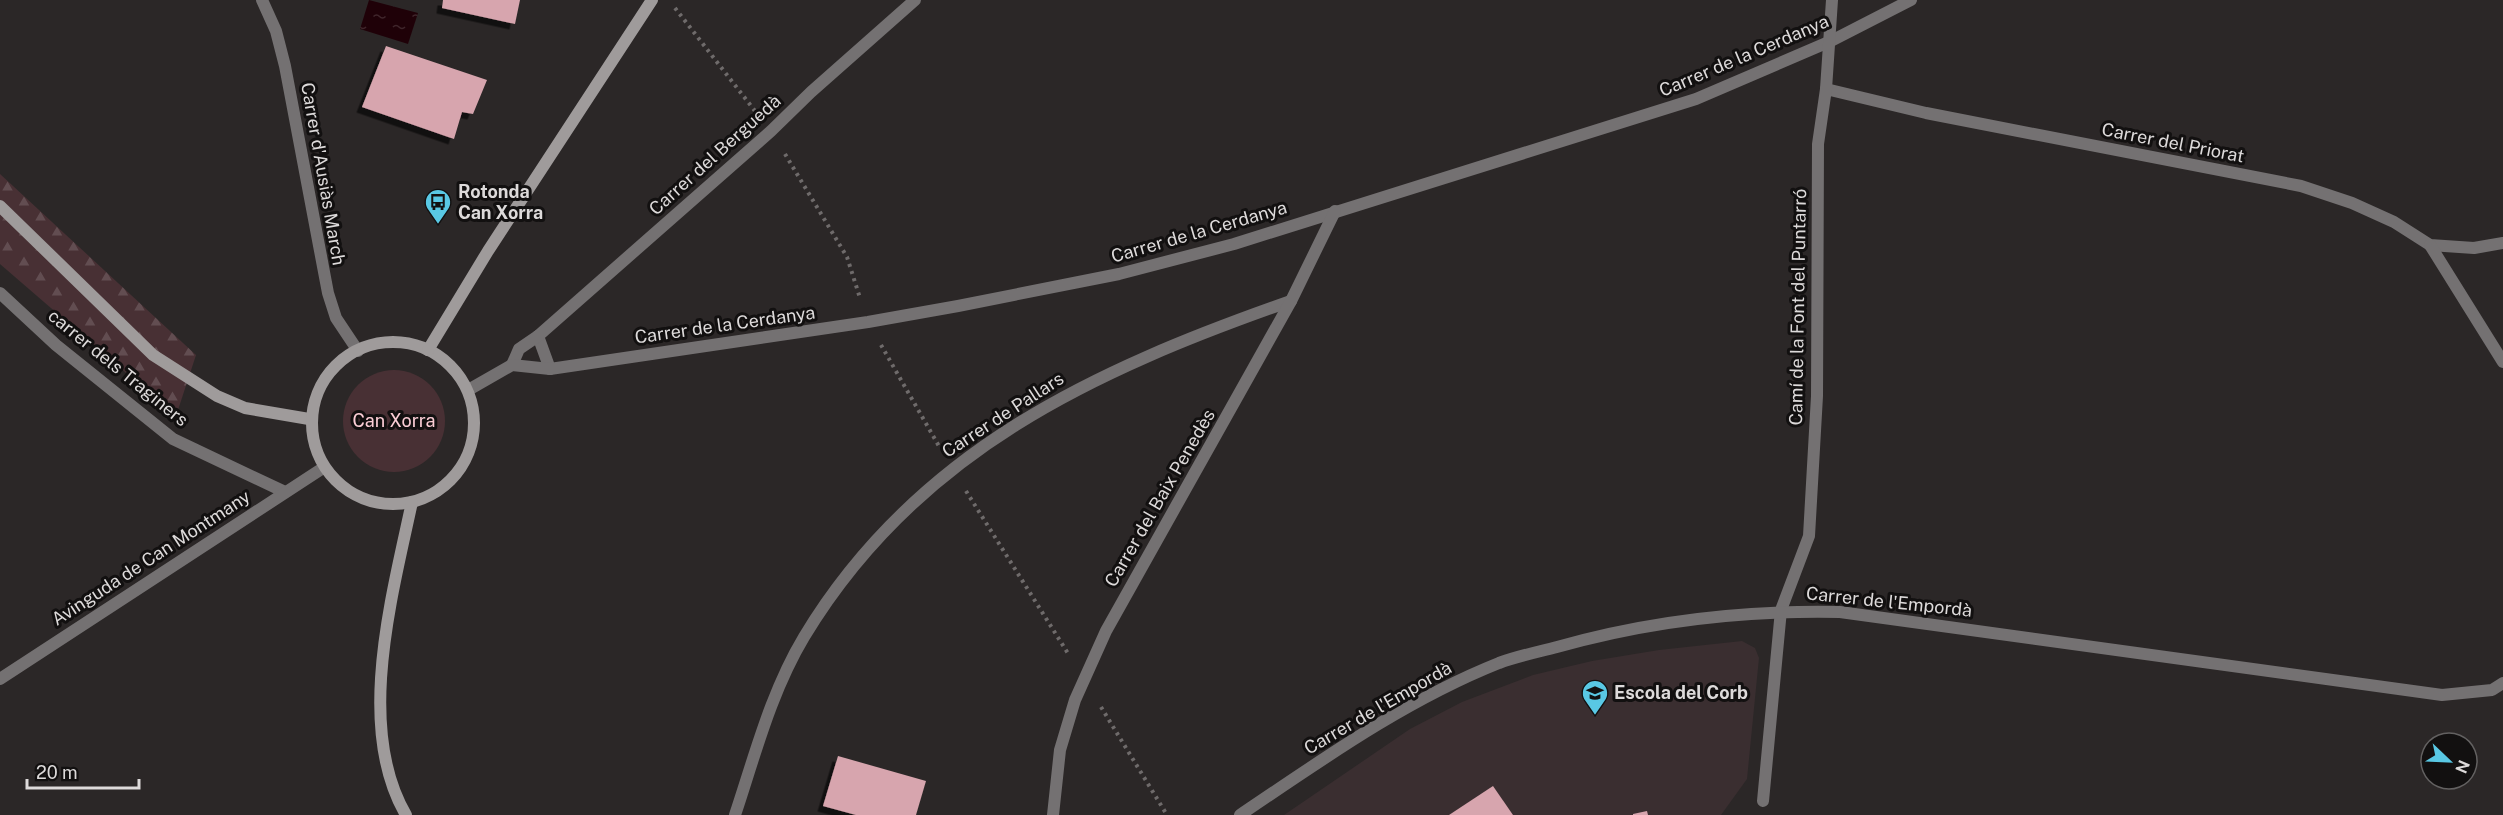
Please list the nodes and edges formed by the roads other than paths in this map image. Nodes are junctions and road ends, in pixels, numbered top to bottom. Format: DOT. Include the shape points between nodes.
graph roads {
  1 [pos="262,0"];
  2 [pos="652,0"];
  3 [pos="915,0"];
  4 [pos="1832,0"];
  5 [pos="1911,0"];
  6 [pos="1831,41"];
  7 [pos="1826,89"];
  8 [pos="0,206"];
  9 [pos="1335,211"];
  10 [pos="2503,243"];
  11 [pos="2430,245"];
  12 [pos="0,293"];
  13 [pos="1291,301"];
  14 [pos="538,336"];
  15 [pos="428,350"];
  16 [pos="358,351"];
  17 [pos="2503,362"];
  18 [pos="512,365"];
  19 [pos="550,369"];
  20 [pos="470,389"];
  21 [pos="309,419"];
  22 [pos="323,468"];
  23 [pos="285,492"];
  24 [pos="412,502"];
  25 [pos="1780,610"];
  26 [pos="0,679"];
  27 [pos="2503,683"];
  28 [pos="1763,801"];
  29 [pos="406,815"];
  30 [pos="735,815"];
  31 [pos="1053,815"];
  32 [pos="1240,815"];
  1 -- 16 [label="street, Carrer d'Ausiàs March" via="276,31 285,66 328,293 336,318"];
  2 -- 15 [label="street"];
  3 -- 14 [label="street, Carrer del Berguedà"];
  4 -- 6 [label="street, Camí de la Font del Puntarró"];
  5 -- 6 [label="street, Carrer de la Cerdanya"];
  6 -- 7 [label="street, Camí de la Font del Puntarró"];
  6 -- 9 [label="street, Carrer de la Cerdanya" via="1696,99"];
  7 -- 11 [label="street, Carrer del Priorat" via="1926,113 2301,186 2394,222"];
  7 -- 25 [label="street, Camí de la Font del Puntarró" via="1818,144 1817,396 1809,536"];
  8 -- 21 [label="street" via="153,355 217,396 245,408"];
  9 -- 13 [label="street, Carrer del Baix Penedès"];
  9 -- 19 [label="street, Carrer de la Cerdanya" via="1234,244 1119,274 868,322"];
  10 -- 11 [label="street, Carrer del Priorat" via="2474,248"];
  11 -- 17 [label="street"];
  12 -- 23 [label="street, carrer dels Traginers" via="56,345 173,439"];
  13 -- 30 [label="street, Carrer de Pallars" via="1128,363 1046,405 951,468 860,557 804,638 769,711"];
  13 -- 31 [label="street, Carrer del Baix Penedès" via="1106,631 1075,700 1060,750"];
  14 -- 18 [label="street, Carrer del Berguedà" via="519,349"];
  14 -- 19 [label="street"];
  15 -- 16 [label="street" via="405,344 380,344"];
  15 -- 20 [label="street" via="453,367"];
  16 -- 21 [label="street" via="337,362 323,378"];
  18 -- 19 [label="street, Carrer de la Cerdanya"];
  18 -- 20 [label="street"];
  20 -- 24 [label="street" via="476,409 475,436 467,457 451,480 431,496"];
  21 -- 22 [label="street" via="312,445"];
  22 -- 23 [label="street, Avinguda de Can Montmany"];
  22 -- 24 [label="street" via="364,498"];
  23 -- 26 [label="street, Avinguda de Can Montmany"];
  24 -- 29 [label="street" via="382,675 386,768"];
  25 -- 27 [label="street, Carrer de l'Empordà" via="1840,612 1961,627 2442,695 2492,690"];
  25 -- 28 [label="street, Camí de la Font del Puntarró"];
  25 -- 32 [label="street, Carrer de l'Empordà" via="1610,632 1501,662 1434,693 1352,740"];
}
